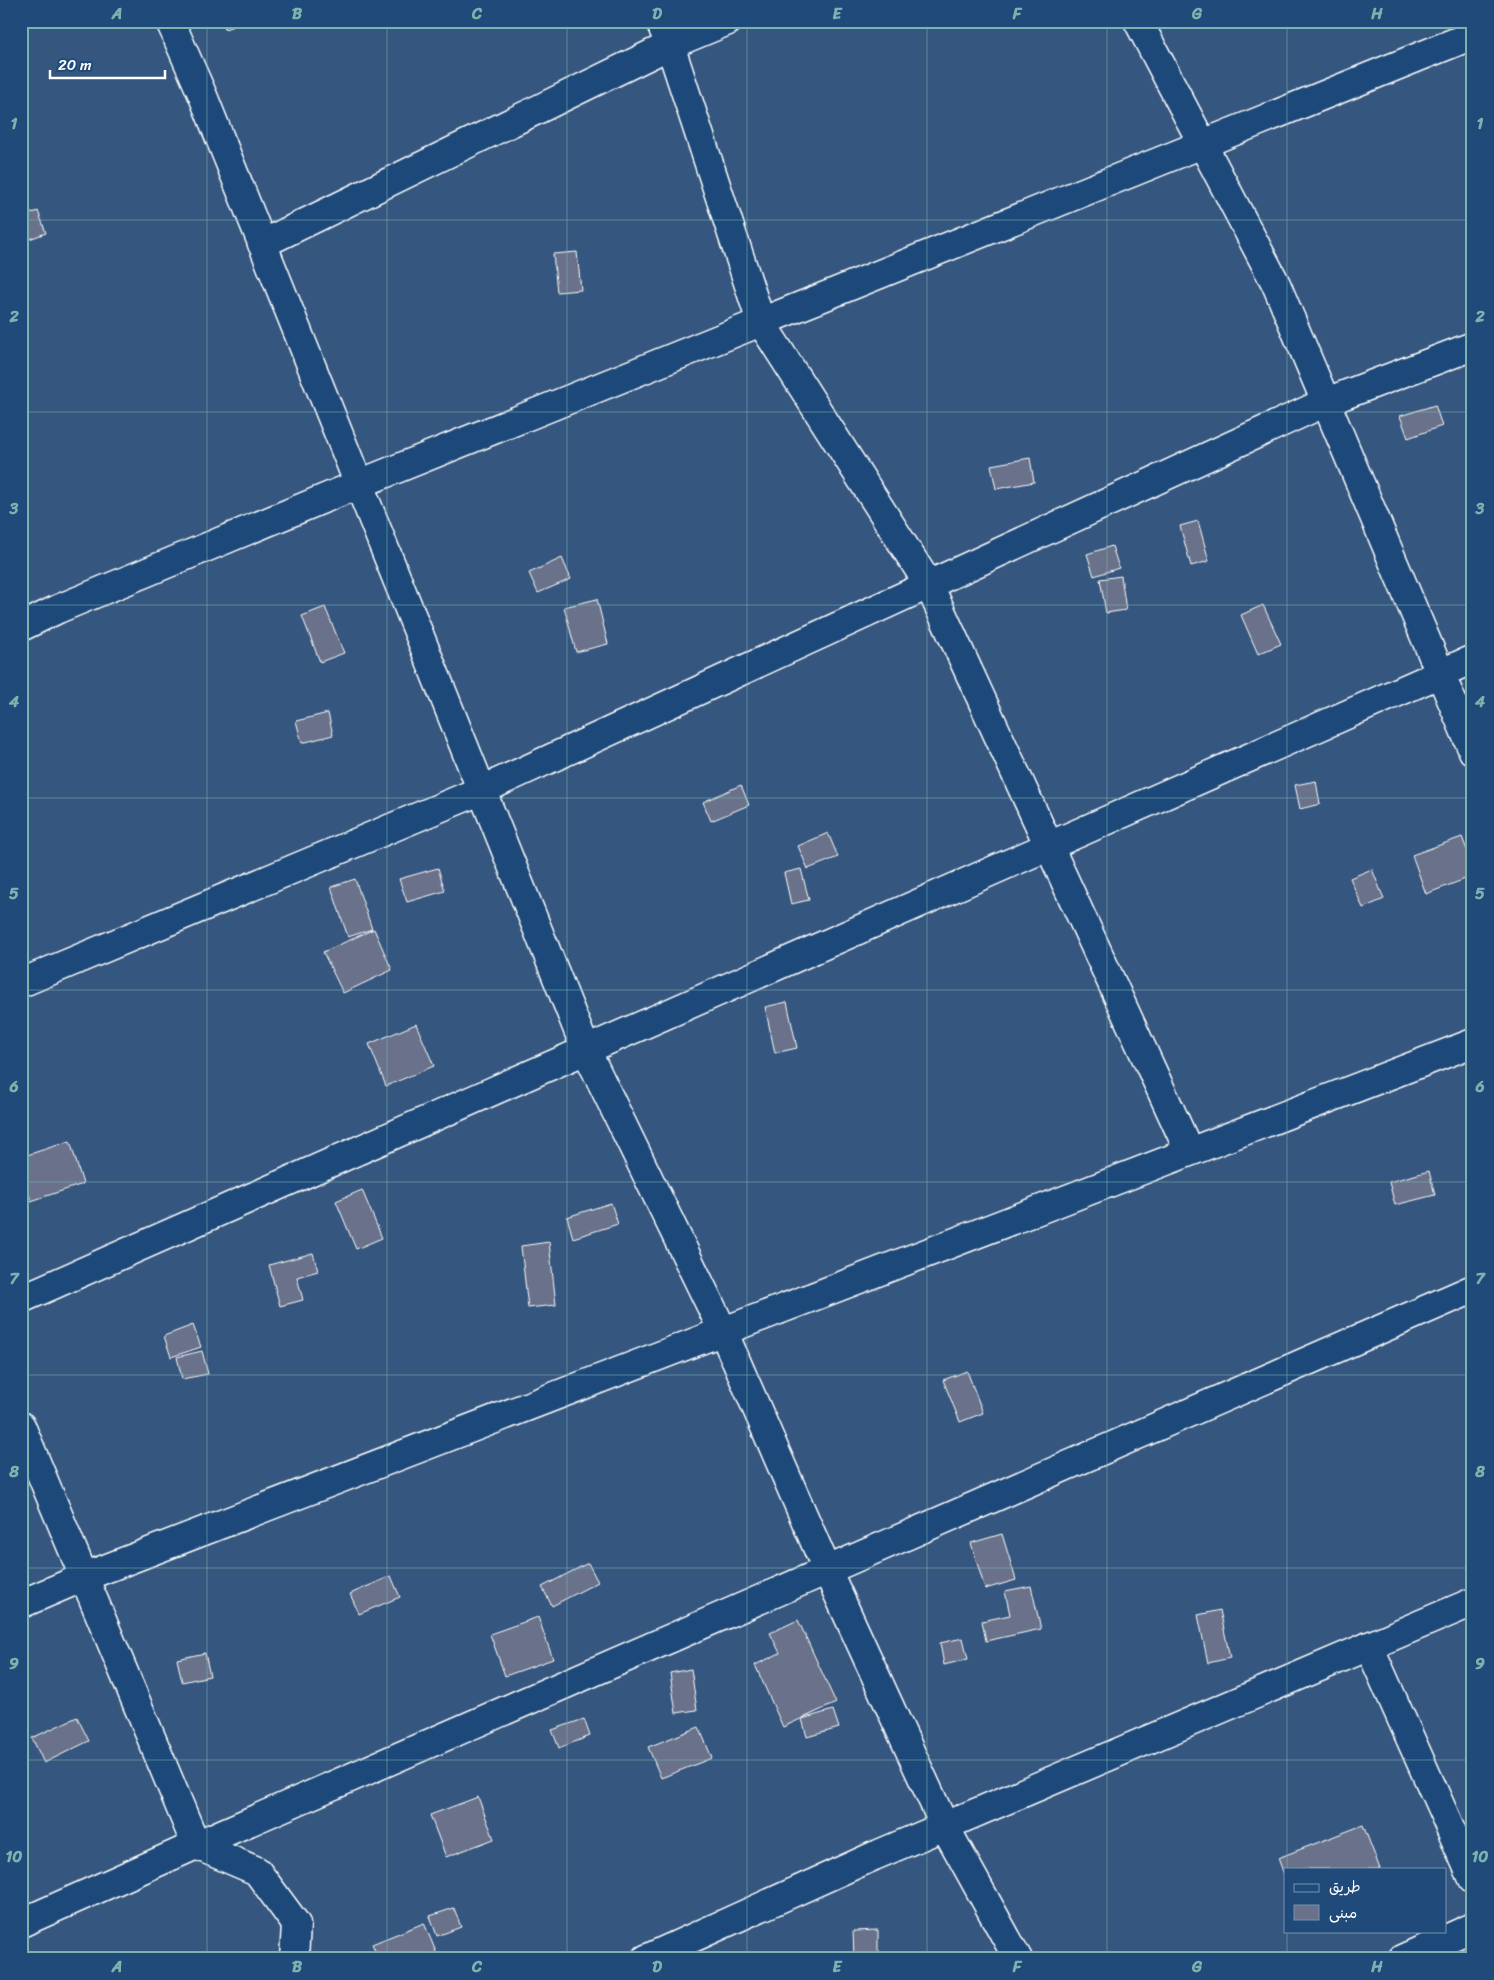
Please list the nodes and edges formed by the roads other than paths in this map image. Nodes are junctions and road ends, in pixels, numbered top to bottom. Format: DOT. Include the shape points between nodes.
graph roads {
  1 [pos="170,21"];
  2 [pos="728,21"];
  3 [pos="1138,21"];
  4 [pos="665,33"];
  5 [pos="1473,35"];
  6 [pos="1202,143"];
  7 [pos="262,244"];
  8 [pos="761,322"];
  9 [pos="1473,346"];
  10 [pos="1326,402"];
  11 [pos="359,484"];
  12 [pos="929,585"];
  13 [pos="21,627"];
  14 [pos="1473,659"];
  15 [pos="1441,672"];
  16 [pos="1473,751"];
  17 [pos="482,790"];
  18 [pos="1049,845"];
  19 [pos="21,983"];
  20 [pos="1473,1042"];
  21 [pos="586,1050"];
  22 [pos="1189,1152"];
  23 [pos="1473,1289"];
  24 [pos="21,1299"];
  25 [pos="723,1331"];
  26 [pos="21,1426"];
  27 [pos="827,1570"];
  28 [pos="84,1577"];
  29 [pos="1473,1602"];
  30 [pos="21,1604"];
  31 [pos="1369,1646"];
  32 [pos="944,1825"];
  33 [pos="196,1845"];
  34 [pos="1473,1878"];
  35 [pos="21,1923"];
  36 [pos="1473,1927"];
  37 [pos="294,1959"];
  38 [pos="646,1959"];
  39 [pos="1018,1959"];
  40 [pos="1402,1959"];
  1 -- 7 [label="street"];
  2 -- 4 [label="street"];
  3 -- 6 [label="street"];
  4 -- 7 [label="street"];
  4 -- 8 [label="street"];
  5 -- 6 [label="street"];
  6 -- 8 [label="street"];
  6 -- 10 [label="street" via="1276,284"];
  7 -- 11 [label="street"];
  8 -- 11 [label="street"];
  8 -- 12 [label="street"];
  9 -- 10 [label="street"];
  10 -- 12 [label="street"];
  10 -- 15 [label="street"];
  11 -- 13 [label="street"];
  11 -- 17 [label="street"];
  12 -- 17 [label="street"];
  12 -- 18 [label="street"];
  14 -- 15 [label="street"];
  15 -- 16 [label="street"];
  15 -- 18 [label="street"];
  17 -- 19 [label="street"];
  17 -- 21 [label="street"];
  18 -- 21 [label="street"];
  18 -- 22 [label="street"];
  20 -- 22 [label="street"];
  21 -- 24 [label="street"];
  21 -- 25 [label="street"];
  22 -- 25 [label="street"];
  23 -- 27 [label="street"];
  25 -- 27 [label="street"];
  25 -- 28 [label="street"];
  26 -- 28 [label="street"];
  27 -- 32 [label="street"];
  27 -- 33 [label="street"];
  28 -- 30 [label="street"];
  28 -- 33 [label="street"];
  29 -- 31 [label="street"];
  31 -- 32 [label="street"];
  31 -- 34 [label="street"];
  32 -- 38 [label="street"];
  32 -- 39 [label="street"];
  33 -- 35 [label="street"];
  33 -- 37 [label="street" via="257,1871 296,1924"];
  36 -- 40 [label="street"];
}
